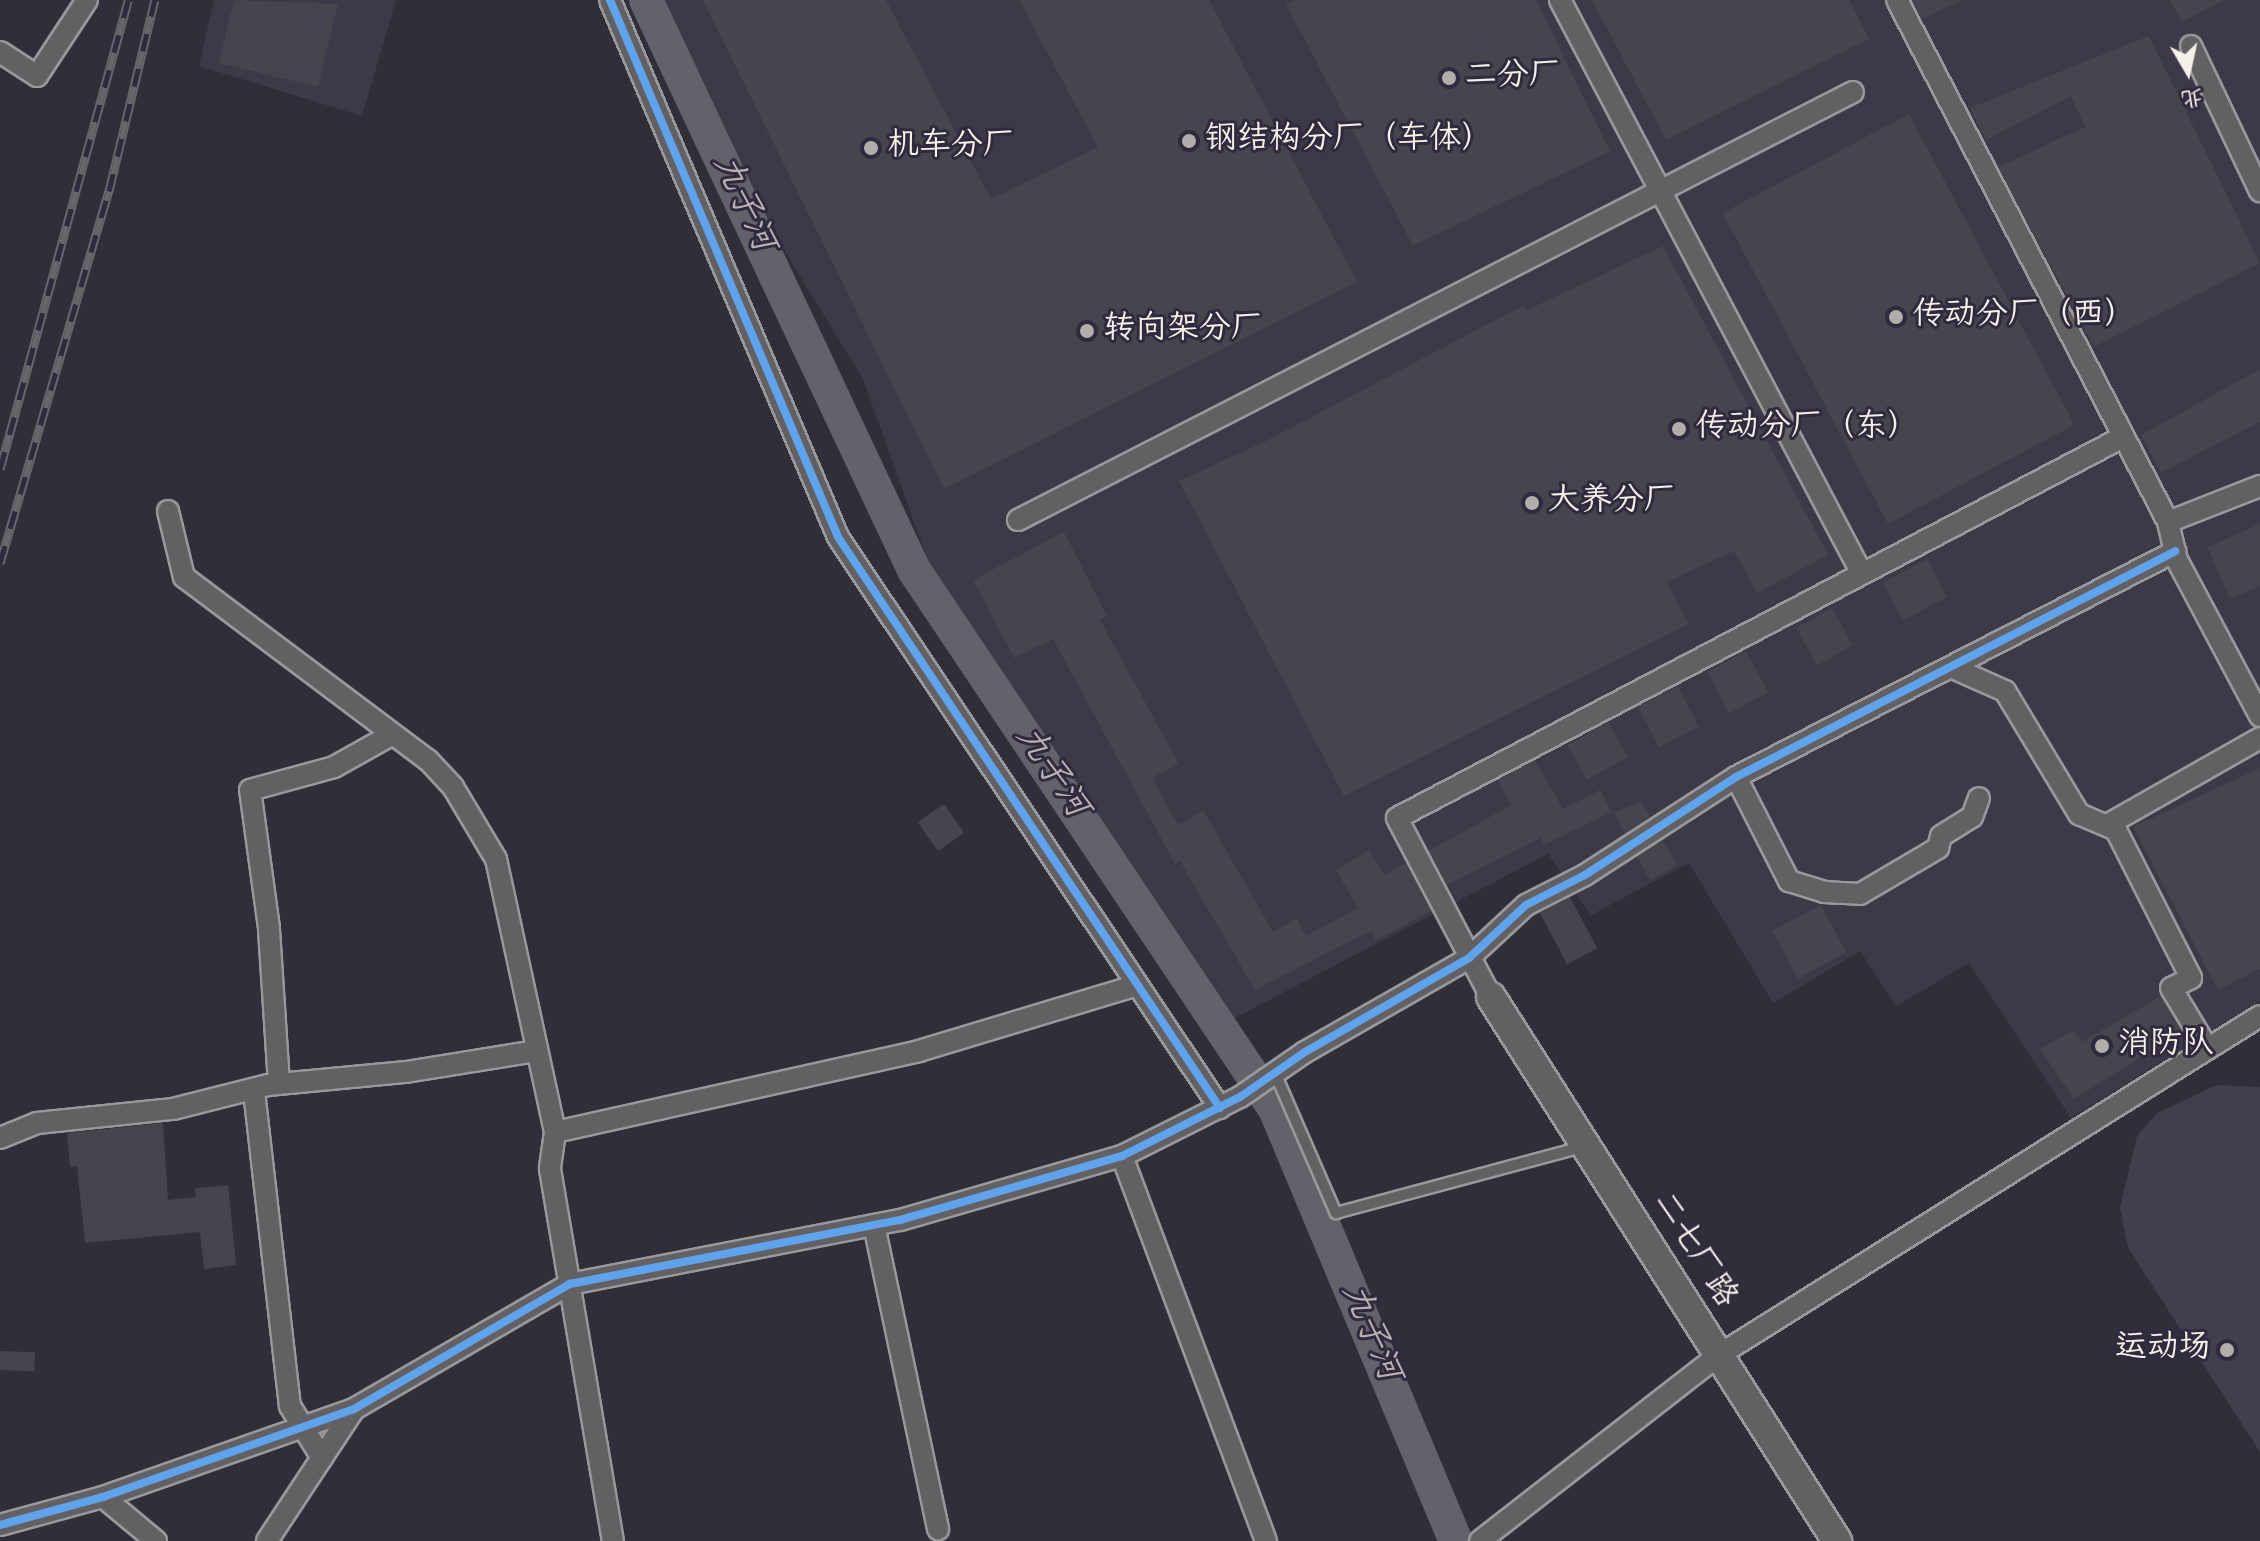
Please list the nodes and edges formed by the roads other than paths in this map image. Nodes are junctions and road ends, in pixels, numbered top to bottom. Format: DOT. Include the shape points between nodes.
graph roads {
  1 [pos="87,0"];
  2 [pos="610,0"];
  3 [pos="1560,0"];
  4 [pos="1897,0"];
  5 [pos="2191,46"];
  6 [pos="0,52"];
  7 [pos="1853,92"];
  8 [pos="1662,190"];
  9 [pos="2260,191"];
  10 [pos="2123,437"];
  11 [pos="2260,486"];
  12 [pos="168,511"];
  13 [pos="1018,520"];
  14 [pos="2168,522"];
  15 [pos="2175,551"];
  16 [pos="1861,572"];
  17 [pos="1953,668"];
  18 [pos="2260,716"];
  19 [pos="391,735"];
  20 [pos="2260,738"];
  21 [pos="1736,777"];
  22 [pos="1979,798"];
  23 [pos="2107,825"];
  24 [pos="1469,958"];
  25 [pos="1137,985"];
  26 [pos="1491,997"];
  27 [pos="2260,1016"];
  28 [pos="2208,1049"];
  29 [pos="535,1051"];
  30 [pos="1274,1071"];
  31 [pos="279,1084"];
  32 [pos="254,1091"];
  33 [pos="1220,1108"];
  34 [pos="555,1132"];
  35 [pos="0,1138"];
  36 [pos="1586,1146"];
  37 [pos="1122,1156"];
  38 [pos="874,1225"];
  39 [pos="570,1284"];
  40 [pos="1719,1355"];
  41 [pos="354,1409"];
  42 [pos="302,1427"];
  43 [pos="322,1458"];
  44 [pos="103,1497"];
  45 [pos="0,1525"];
  46 [pos="938,1529"];
  47 [pos="1482,1539"];
  48 [pos="156,1541"];
  49 [pos="267,1541"];
  50 [pos="613,1541"];
  51 [pos="1266,1541"];
  52 [pos="1837,1541"];
  1 -- 6 [label="street" via="37,76"];
  2 -- 25 [label="street" via="838,537"];
  3 -- 8 [label="street"];
  4 -- 10 [label="street"];
  5 -- 9 [label="street"];
  7 -- 8 [label="street"];
  8 -- 13 [label="street"];
  8 -- 16 [label="street"];
  10 -- 14 [label="street"];
  10 -- 16 [label="street"];
  11 -- 14 [label="street"];
  12 -- 19 [label="street" via="184,577"];
  14 -- 15 [label="street"];
  15 -- 17 [label="street"];
  15 -- 18 [label="street"];
  16 -- 24 [label="street" via="1397,818"];
  17 -- 21 [label="street"];
  17 -- 23 [label="street" via="2005,691 2079,814"];
  19 -- 29 [label="street" via="428,760 453,787 496,859"];
  19 -- 31 [label="street" via="334,767 250,790 269,928"];
  20 -- 23 [label="street"];
  21 -- 22 [label="street" via="1789,881 1824,892 1860,894 1938,848 1941,836 1972,817"];
  21 -- 24 [label="street" via="1585,875 1526,905"];
  23 -- 28 [label="street" via="2116,830 2191,978 2171,988"];
  24 -- 26 [label="street"];
  24 -- 30 [label="street"];
  25 -- 33 [label="street"];
  25 -- 34 [label="street" via="919,1051"];
  26 -- 36 [label="street, 二七厂路"];
  27 -- 28 [label="street"];
  28 -- 40 [label="street"];
  29 -- 31 [label="street" via="406,1072"];
  29 -- 34 [label="street"];
  30 -- 33 [label="street"];
  30 -- 36 [label="lane" via="1336,1213"];
  31 -- 32 [label="street"];
  32 -- 35 [label="street" via="173,1109 37,1123"];
  32 -- 42 [label="street" via="290,1406"];
  33 -- 37 [label="street"];
  34 -- 39 [label="street" via="550,1169"];
  36 -- 40 [label="street, 二七厂路"];
  37 -- 38 [label="street"];
  37 -- 51 [label="street"];
  38 -- 39 [label="street"];
  38 -- 46 [label="street"];
  39 -- 41 [label="street"];
  39 -- 50 [label="street"];
  40 -- 47 [label="street"];
  40 -- 52 [label="street, 二七厂路"];
  41 -- 42 [label="street"];
  41 -- 43 [label="street"];
  42 -- 43 [label="street"];
  42 -- 44 [label="street"];
  43 -- 49 [label="street"];
  44 -- 45 [label="street"];
  44 -- 48 [label="street"];
}
